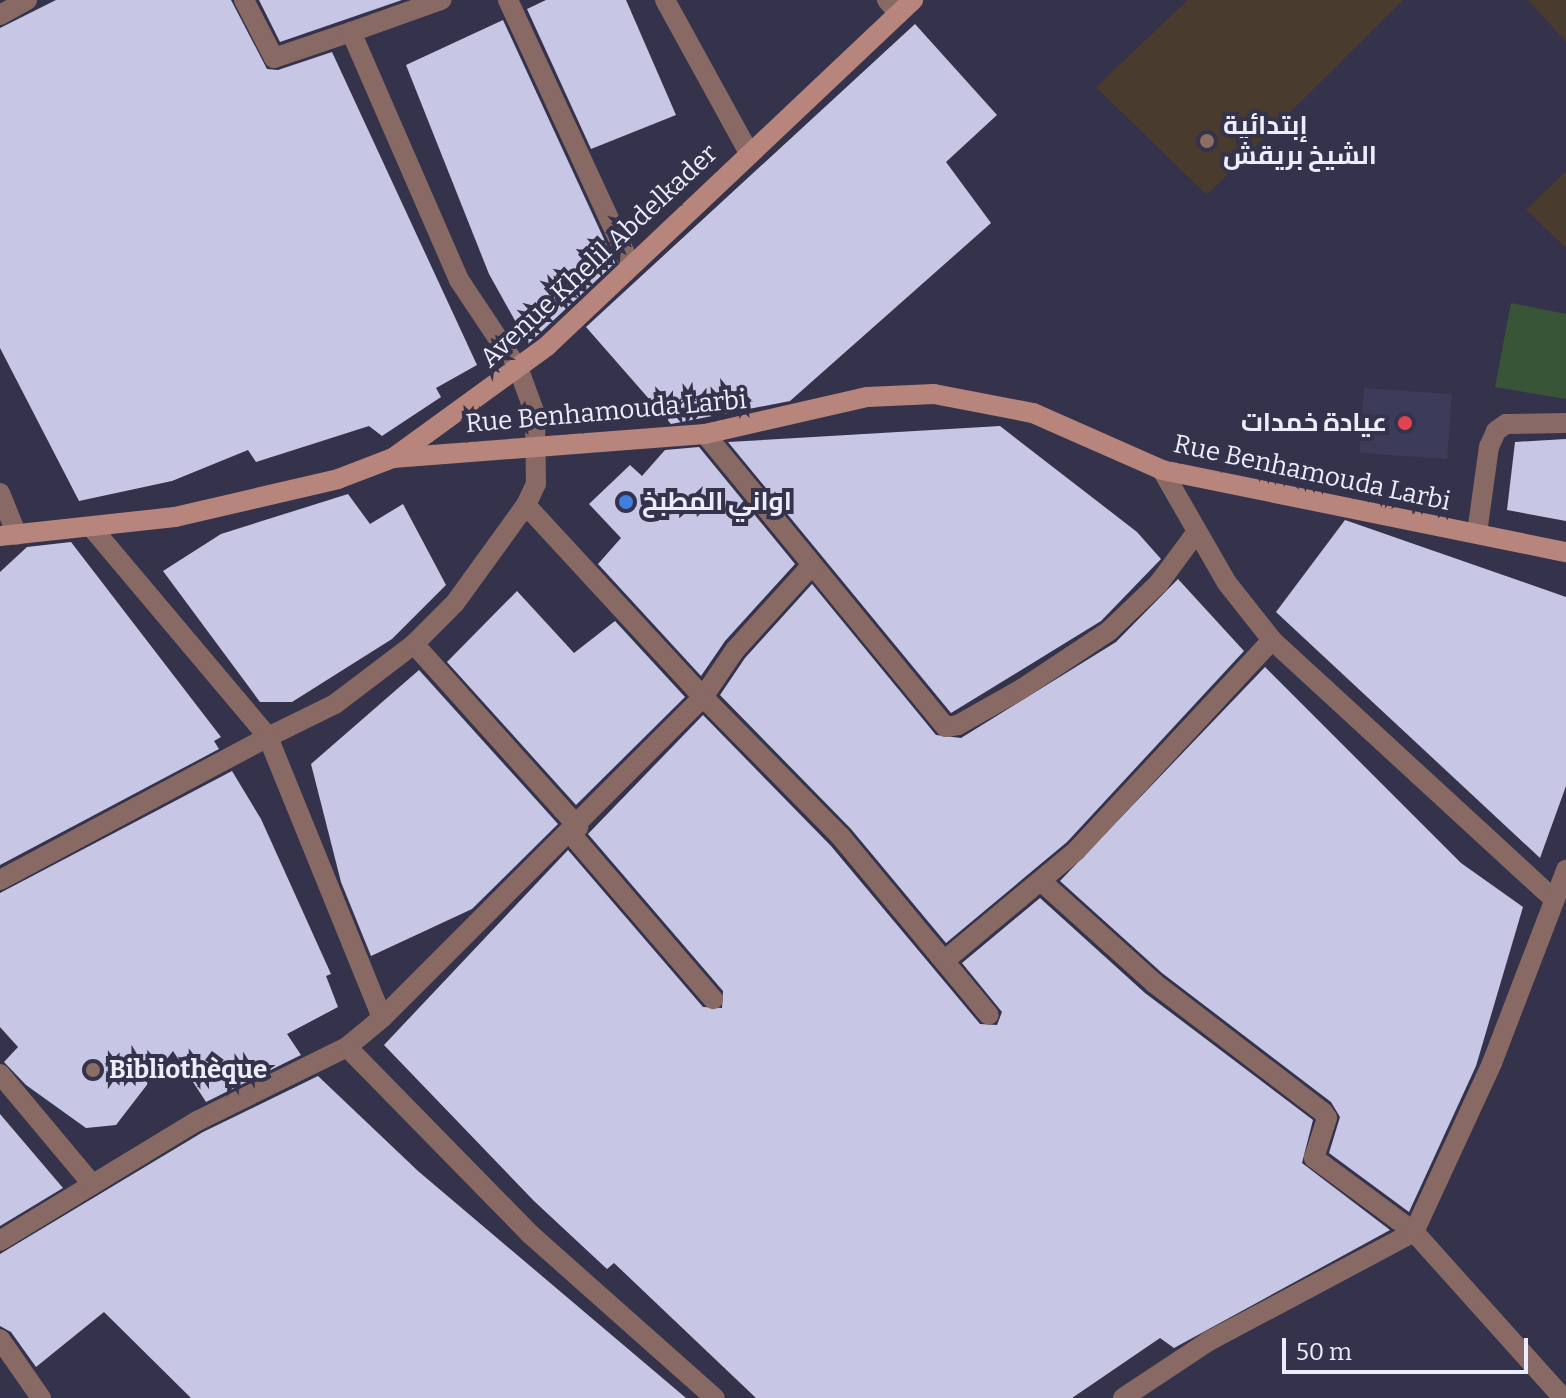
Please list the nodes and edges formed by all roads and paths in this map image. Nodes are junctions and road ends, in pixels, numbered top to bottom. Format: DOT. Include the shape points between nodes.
graph roads {
  1 [pos="27,0"];
  2 [pos="244,0"];
  3 [pos="441,0"];
  4 [pos="508,0"];
  5 [pos="665,0"];
  6 [pos="899,5"];
  7 [pos="0,15"];
  8 [pos="351,32"];
  9 [pos="749,153"];
  10 [pos="630,264"];
  11 [pos="519,370"];
  12 [pos="1566,423"];
  13 [pos="705,434"];
  14 [pos="539,447"];
  15 [pos="393,458"];
  16 [pos="1162,470"];
  17 [pos="0,493"];
  18 [pos="526,505"];
  19 [pos="93,529"];
  20 [pos="1196,533"];
  21 [pos="1477,533"];
  22 [pos="8,535"];
  23 [pos="1566,552"];
  24 [pos="812,565"];
  25 [pos="1272,640"];
  26 [pos="414,644"];
  27 [pos="703,697"];
  28 [pos="268,737"];
  29 [pos="574,830"];
  30 [pos="1566,870"];
  31 [pos="0,880"];
  32 [pos="1042,882"];
  33 [pos="1554,899"];
  34 [pos="944,961"];
  35 [pos="713,999"];
  36 [pos="989,1015"];
  37 [pos="382,1018"];
  38 [pos="347,1047"];
  39 [pos="0,1074"];
  40 [pos="91,1183"];
  41 [pos="1414,1232"];
  42 [pos="0,1241"];
  43 [pos="0,1339"];
  44 [pos="41,1398"];
  45 [pos="715,1398"];
  46 [pos="1123,1398"];
  47 [pos="1563,1398"];
  1 -- 7 [label="street"];
  2 -- 8 [label="street" via="274,58"];
  3 -- 8 [label="street"];
  4 -- 10 [label="street"];
  5 -- 9 [label="street"];
  6 -- 9 [label="street, Avenue Khelil Abdelkader"];
  8 -- 11 [label="street" via="459,280"];
  9 -- 10 [label="street, Avenue Khelil Abdelkader"];
  10 -- 11 [label="street, Avenue Khelil Abdelkader"];
  11 -- 14 [label="street" via="535,414"];
  11 -- 15 [label="street, Avenue Khelil Abdelkader"];
  12 -- 21 [label="street" via="1506,424 1496,431"];
  13 -- 14 [label="street, Rue Benhamouda Larbi"];
  13 -- 16 [label="street, Rue Benhamouda Larbi" via="867,397 934,394 1033,413"];
  13 -- 24 [label="street"];
  14 -- 15 [label="street, Rue Benhamouda Larbi"];
  14 -- 18 [label="street" via="536,484"];
  15 -- 19 [label="street, Avenue Khelil Abdelkader" via="247,503"];
  16 -- 20 [label="street"];
  16 -- 21 [label="street, Rue Benhamouda Larbi"];
  17 -- 22 [label="street"];
  18 -- 26 [label="street" via="455,603"];
  18 -- 27 [label="street"];
  19 -- 22 [label="street, Avenue Khelil Abdelkader"];
  19 -- 28 [label="street"];
  20 -- 24 [label="street" via="1159,583 1109,631 952,727 932,714"];
  20 -- 25 [label="street"];
  21 -- 23 [label="street, Rue Benhamouda Larbi"];
  24 -- 27 [label="street" via="735,650"];
  25 -- 32 [label="street"];
  25 -- 33 [label="street"];
  26 -- 28 [label="street" via="335,704"];
  26 -- 29 [label="street"];
  27 -- 29 [label="street"];
  27 -- 34 [label="street" via="841,837"];
  28 -- 31 [label="street"];
  28 -- 37 [label="street"];
  29 -- 35 [label="street"];
  29 -- 37 [label="street"];
  30 -- 33 [label="street"];
  32 -- 34 [label="street"];
  32 -- 41 [label="street" via="1154,983 1323,1112 1327,1118 1314,1158"];
  33 -- 41 [label="street" via="1474,1106"];
  34 -- 36 [label="street"];
  37 -- 38 [label="street"];
  38 -- 40 [label="street" via="274,1079"];
  38 -- 45 [label="street" via="530,1234"];
  39 -- 40 [label="street"];
  40 -- 42 [label="street"];
  41 -- 46 [label="street" via="1209,1341"];
  41 -- 47 [label="street"];
  43 -- 44 [label="street"];
}
